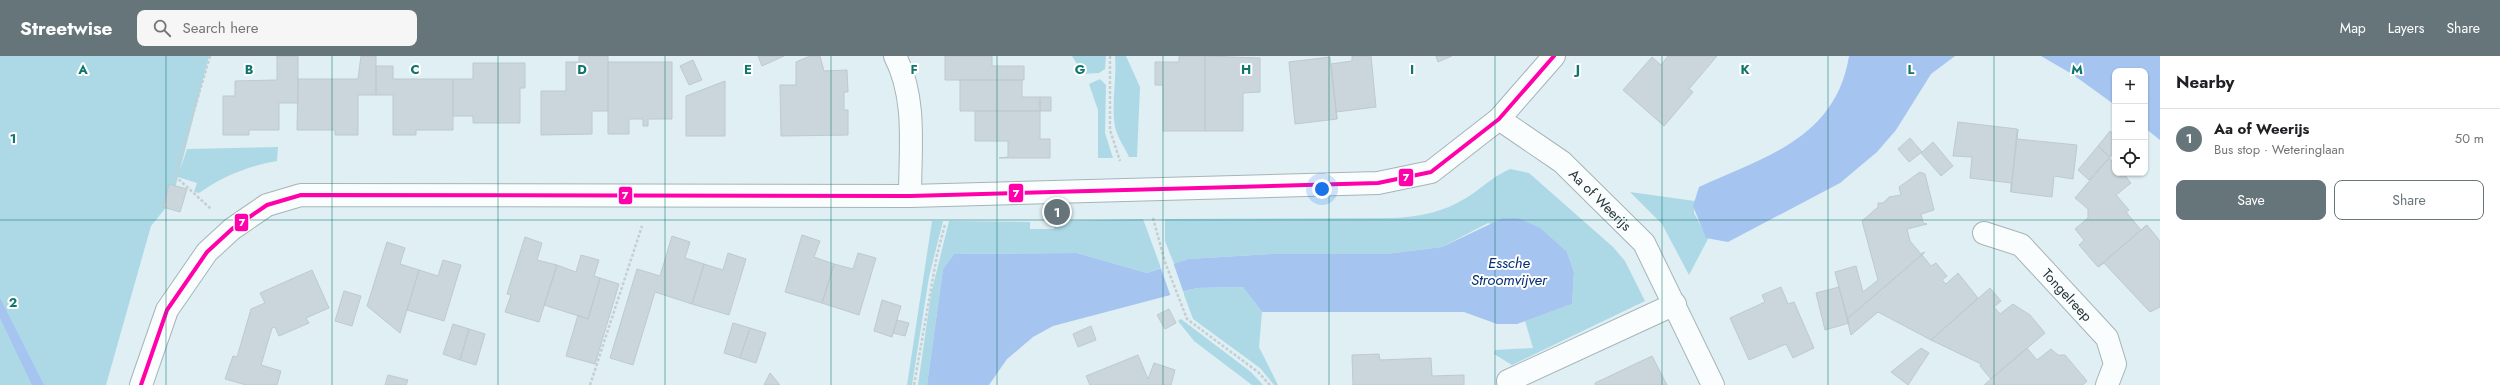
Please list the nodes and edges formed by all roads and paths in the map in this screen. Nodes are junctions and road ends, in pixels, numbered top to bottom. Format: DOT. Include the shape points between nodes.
graph roads {
  1 [pos="210,56"];
  2 [pos="895,56"];
  3 [pos="1110,56"];
  4 [pos="1554,56"];
  5 [pos="1499,119"];
  6 [pos="1138,190"];
  7 [pos="652,195"];
  8 [pos="952,195"];
  9 [pos="910,196"];
  10 [pos="232,229"];
  11 [pos="1984,233"];
  12 [pos="1675,304"];
  13 [pos="1508,381"];
  14 [pos="141,385"];
  15 [pos="590,385"];
  16 [pos="914,385"];
  17 [pos="1270,385"];
  18 [pos="1714,385"];
  19 [pos="2107,385"];
  1 -- 10 [label="path" via="175,176"];
  2 -- 9 [label="street" via="902,71 911,108"];
  3 -- 6 [label="path" via="1110,130"];
  4 -- 5 [label="street"];
  5 -- 6 [label="street" via="1431,172 1378,183"];
  5 -- 12 [label="street, Aa of Weerijs" via="1562,162 1644,243"];
  6 -- 8 [label="street"];
  6 -- 17 [label="path" via="1154,222 1165,262 1187,319 1258,372"];
  7 -- 9 [label="street"];
  7 -- 10 [label="street" via="301,195 267,205"];
  7 -- 15 [label="path"];
  8 -- 9 [label="street"];
  8 -- 16 [label="path" via="937,255"];
  10 -- 14 [label="street" via="207,252 167,310"];
  11 -- 19 [label="street, Tongelreep" via="2021,245 2107,338 2114,364"];
  12 -- 13 [label="street"];
  12 -- 18 [label="street, Aa of Weerijs"];
}
